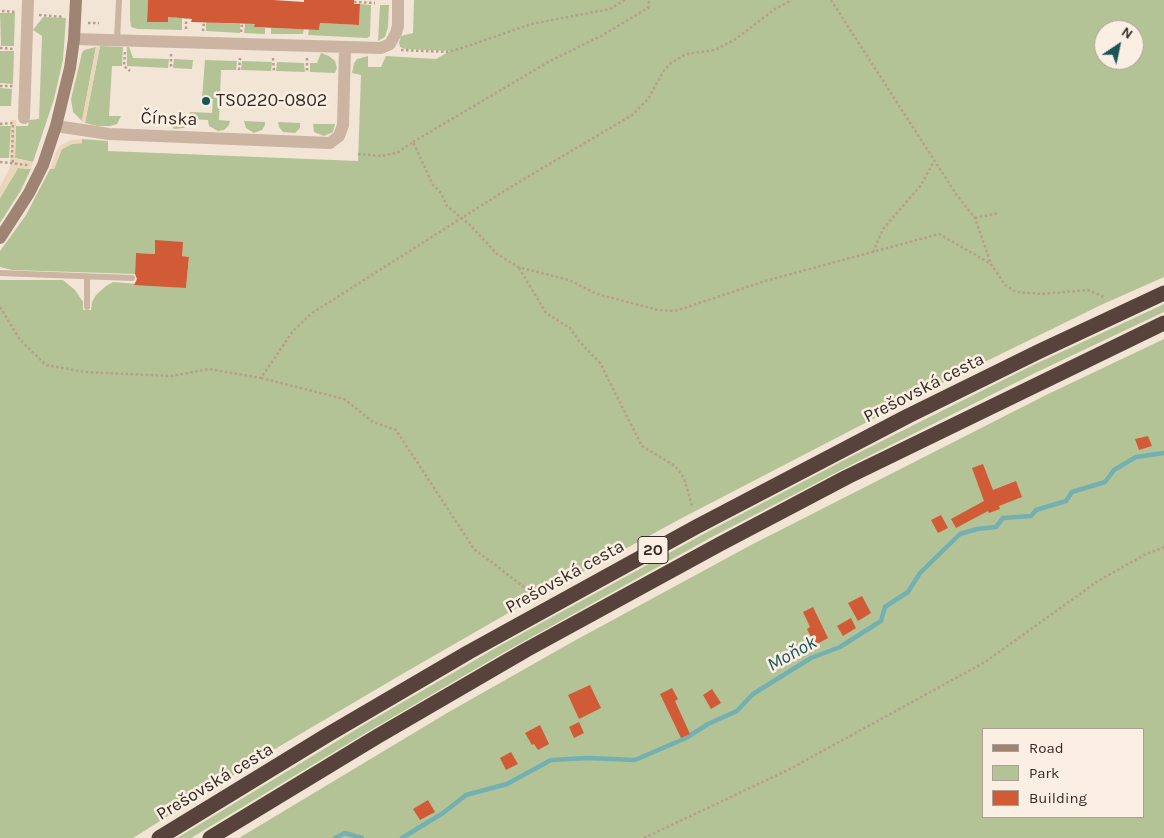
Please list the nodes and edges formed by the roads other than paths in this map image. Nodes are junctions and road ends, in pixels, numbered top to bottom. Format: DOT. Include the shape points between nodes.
graph roads {
  1 [pos="76,0"];
  2 [pos="119,0"];
  3 [pos="398,0"];
  4 [pos="23,8"];
  5 [pos="74,39"];
  6 [pos="117,40"];
  7 [pos="345,48"];
  8 [pos="17,120"];
  9 [pos="56,126"];
  10 [pos="0,238"];
  11 [pos="0,273"];
  12 [pos="87,277"];
  13 [pos="132,278"];
  14 [pos="1164,293"];
  15 [pos="87,308"];
  16 [pos="1164,323"];
  17 [pos="159,838"];
  18 [pos="210,838"];
  1 -- 5 [label="street"];
  2 -- 6 [label="lane"];
  3 -- 7 [label="street" via="398,26 386,47"];
  4 -- 8 [label="street"];
  5 -- 6 [label="street"];
  5 -- 9 [label="street"];
  6 -- 7 [label="street"];
  7 -- 9 [label="street, Čínska" via="343,125 339,136 330,143 109,134"];
  9 -- 10 [label="street" via="29,194"];
  11 -- 12 [label="lane"];
  12 -- 13 [label="lane"];
  12 -- 15 [label="lane"];
  14 -- 17 [label="highway, Prešovská cesta / 20" via="917,412 688,531 469,652"];
  16 -- 18 [label="highway, 20" via="847,477 720,544 518,655"];
}
